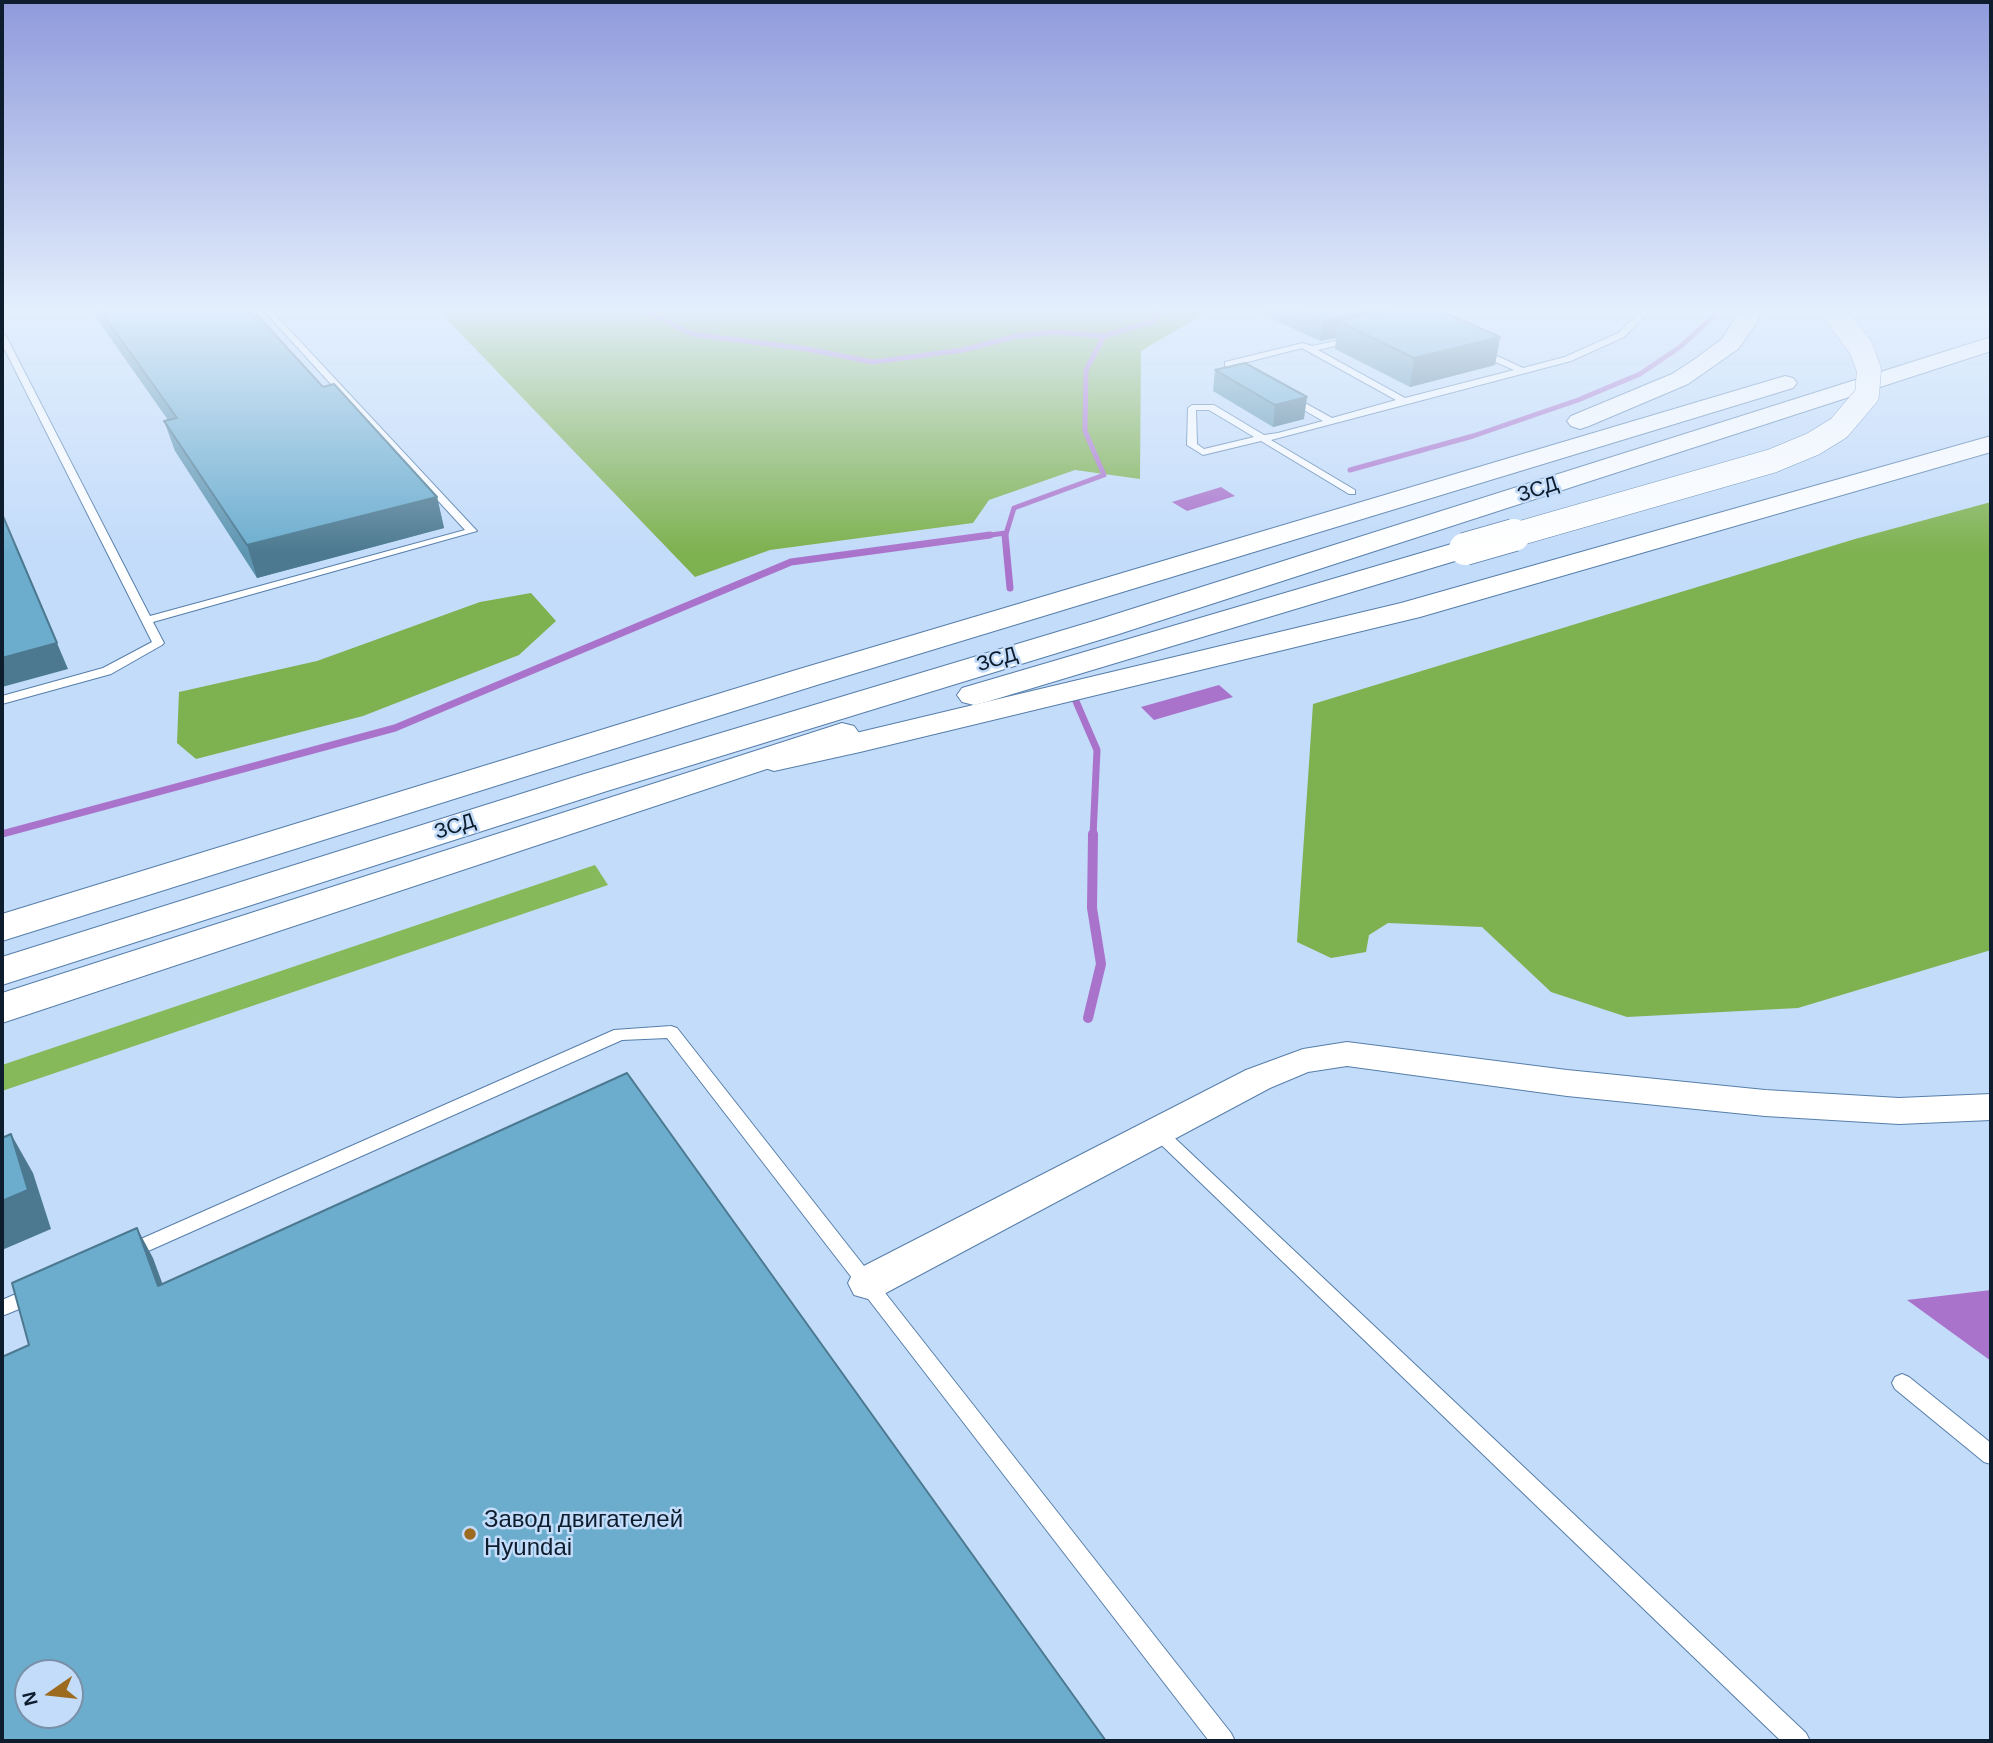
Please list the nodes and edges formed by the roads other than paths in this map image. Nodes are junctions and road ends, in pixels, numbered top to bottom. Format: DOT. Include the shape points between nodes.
graph roads {
  1 [pos="30,390"];
  2 [pos="341,390"];
  3 [pos="1385,390"];
  4 [pos="1446,390"];
  5 [pos="1654,390"];
  6 [pos="1761,390"];
  7 [pos="1847,390"];
  8 [pos="1867,390"];
  9 [pos="1285,396"];
  10 [pos="1404,401"];
  11 [pos="1330,421"];
  12 [pos="1262,438"];
  13 [pos="1991,444"];
  14 [pos="1352,492"];
  15 [pos="146,620"];
  16 [pos="2,701"];
  17 [pos="570,750"];
  18 [pos="739,768"];
  19 [pos="2,928"];
  20 [pos="2,971"];
  21 [pos="2,1008"];
  22 [pos="1991,1107"];
  23 [pos="1157,1131"];
  24 [pos="111,1260"];
  25 [pos="868,1283"];
  26 [pos="50,1287"];
  27 [pos="2,1308"];
  28 [pos="1902,1383"];
  29 [pos="1991,1455"];
  30 [pos="1223,1741"];
  31 [pos="1798,1741"];
  1 -- 15 [label="lane"];
  2 -- 15 [label="lane" via="472,531"];
  3 -- 10 [label="lane"];
  4 -- 10 [label="lane"];
  5 -- 14 [label="main road" via="1534,438"];
  6 -- 17 [label="main road, ЗСД"];
  7 -- 20 [label="main road, ЗСД" via="1108,627 633,771"];
  8 -- 18 [label="main road, bridge" via="1839,428 1772,461 852,730"];
  9 -- 11 [label="lane"];
  10 -- 11 [label="lane"];
  11 -- 12 [label="lane"];
  12 -- 12 [label="lane" via="1211,407 1192,408 1192,445 1203,452"];
  12 -- 14 [label="lane"];
  13 -- 18 [label="main road" via="1409,610"];
  14 -- 17 [label="main road" via="895,628"];
  15 -- 16 [label="lane" via="158,643 107,671"];
  17 -- 19 [label="main road, ЗСД"];
  18 -- 21 [label="main road"];
  22 -- 23 [label="street" via="1899,1111 1765,1104 1347,1054 1303,1060"];
  23 -- 25 [label="street"];
  23 -- 31 [label="lane"];
  24 -- 25 [label="lane" via="620,1034 671,1032"];
  25 -- 30 [label="lane"];
  26 -- 27 [label="lane"];
  28 -- 29 [label="lane"];
}
